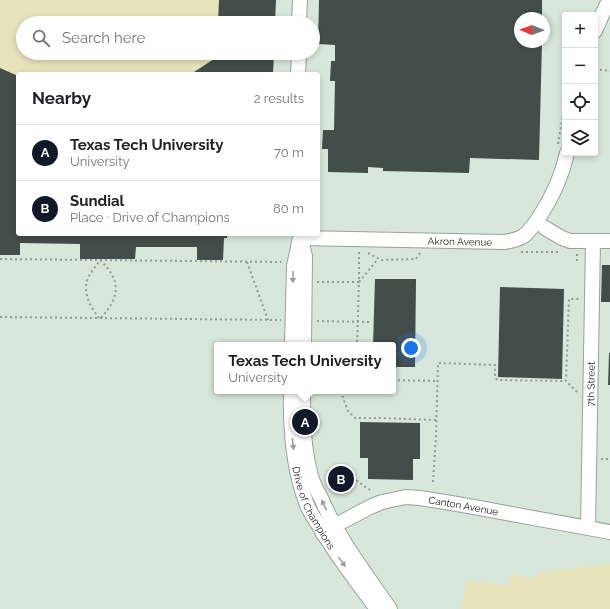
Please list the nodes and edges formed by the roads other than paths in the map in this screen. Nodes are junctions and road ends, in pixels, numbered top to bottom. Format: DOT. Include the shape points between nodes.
graph roads {
  1 [pos="300,0"];
  2 [pos="610,0"];
  3 [pos="299,16"];
  4 [pos="598,23"];
  5 [pos="299,60"];
  6 [pos="298,72"];
  7 [pos="563,156"];
  8 [pos="545,228"];
  9 [pos="300,238"];
  10 [pos="593,241"];
  11 [pos="610,241"];
  12 [pos="292,342"];
  13 [pos="304,342"];
  14 [pos="291,394"];
  15 [pos="303,394"];
  16 [pos="588,528"];
  17 [pos="329,530"];
  18 [pos="610,532"];
  19 [pos="377,609"];
  20 [pos="390,609"];
  1 -- 3 [label="street"];
  2 -- 4 [label="street"];
  5 -- 6 [label="street"];
  7 -- 9 [label="street, Akron Avenue" via="565,165 548,203 532,228 517,240 504,242"];
  8 -- 10 [label="street" via="570,241"];
  9 -- 12 [label="street, one-way" via="294,266"];
  9 -- 13 [label="street" via="305,256"];
  10 -- 11 [label="street"];
  10 -- 16 [label="street, 7th Street"];
  14 -- 17 [label="street, Drive of Champions, one-way" via="291,428 299,480 308,506"];
  17 -- 15 [label="street, Drive of Champions, one-way" via="322,502 311,477 304,446"];
  16 -- 17 [label="street, Canton Avenue" via="406,497 370,506"];
  16 -- 18 [label="street, Canton Avenue"];
  17 -- 19 [label="street, Drive of Champions, one-way" via="330,546"];
  17 -- 20 [label="street, Drive of Champions" via="351,554"];
}
